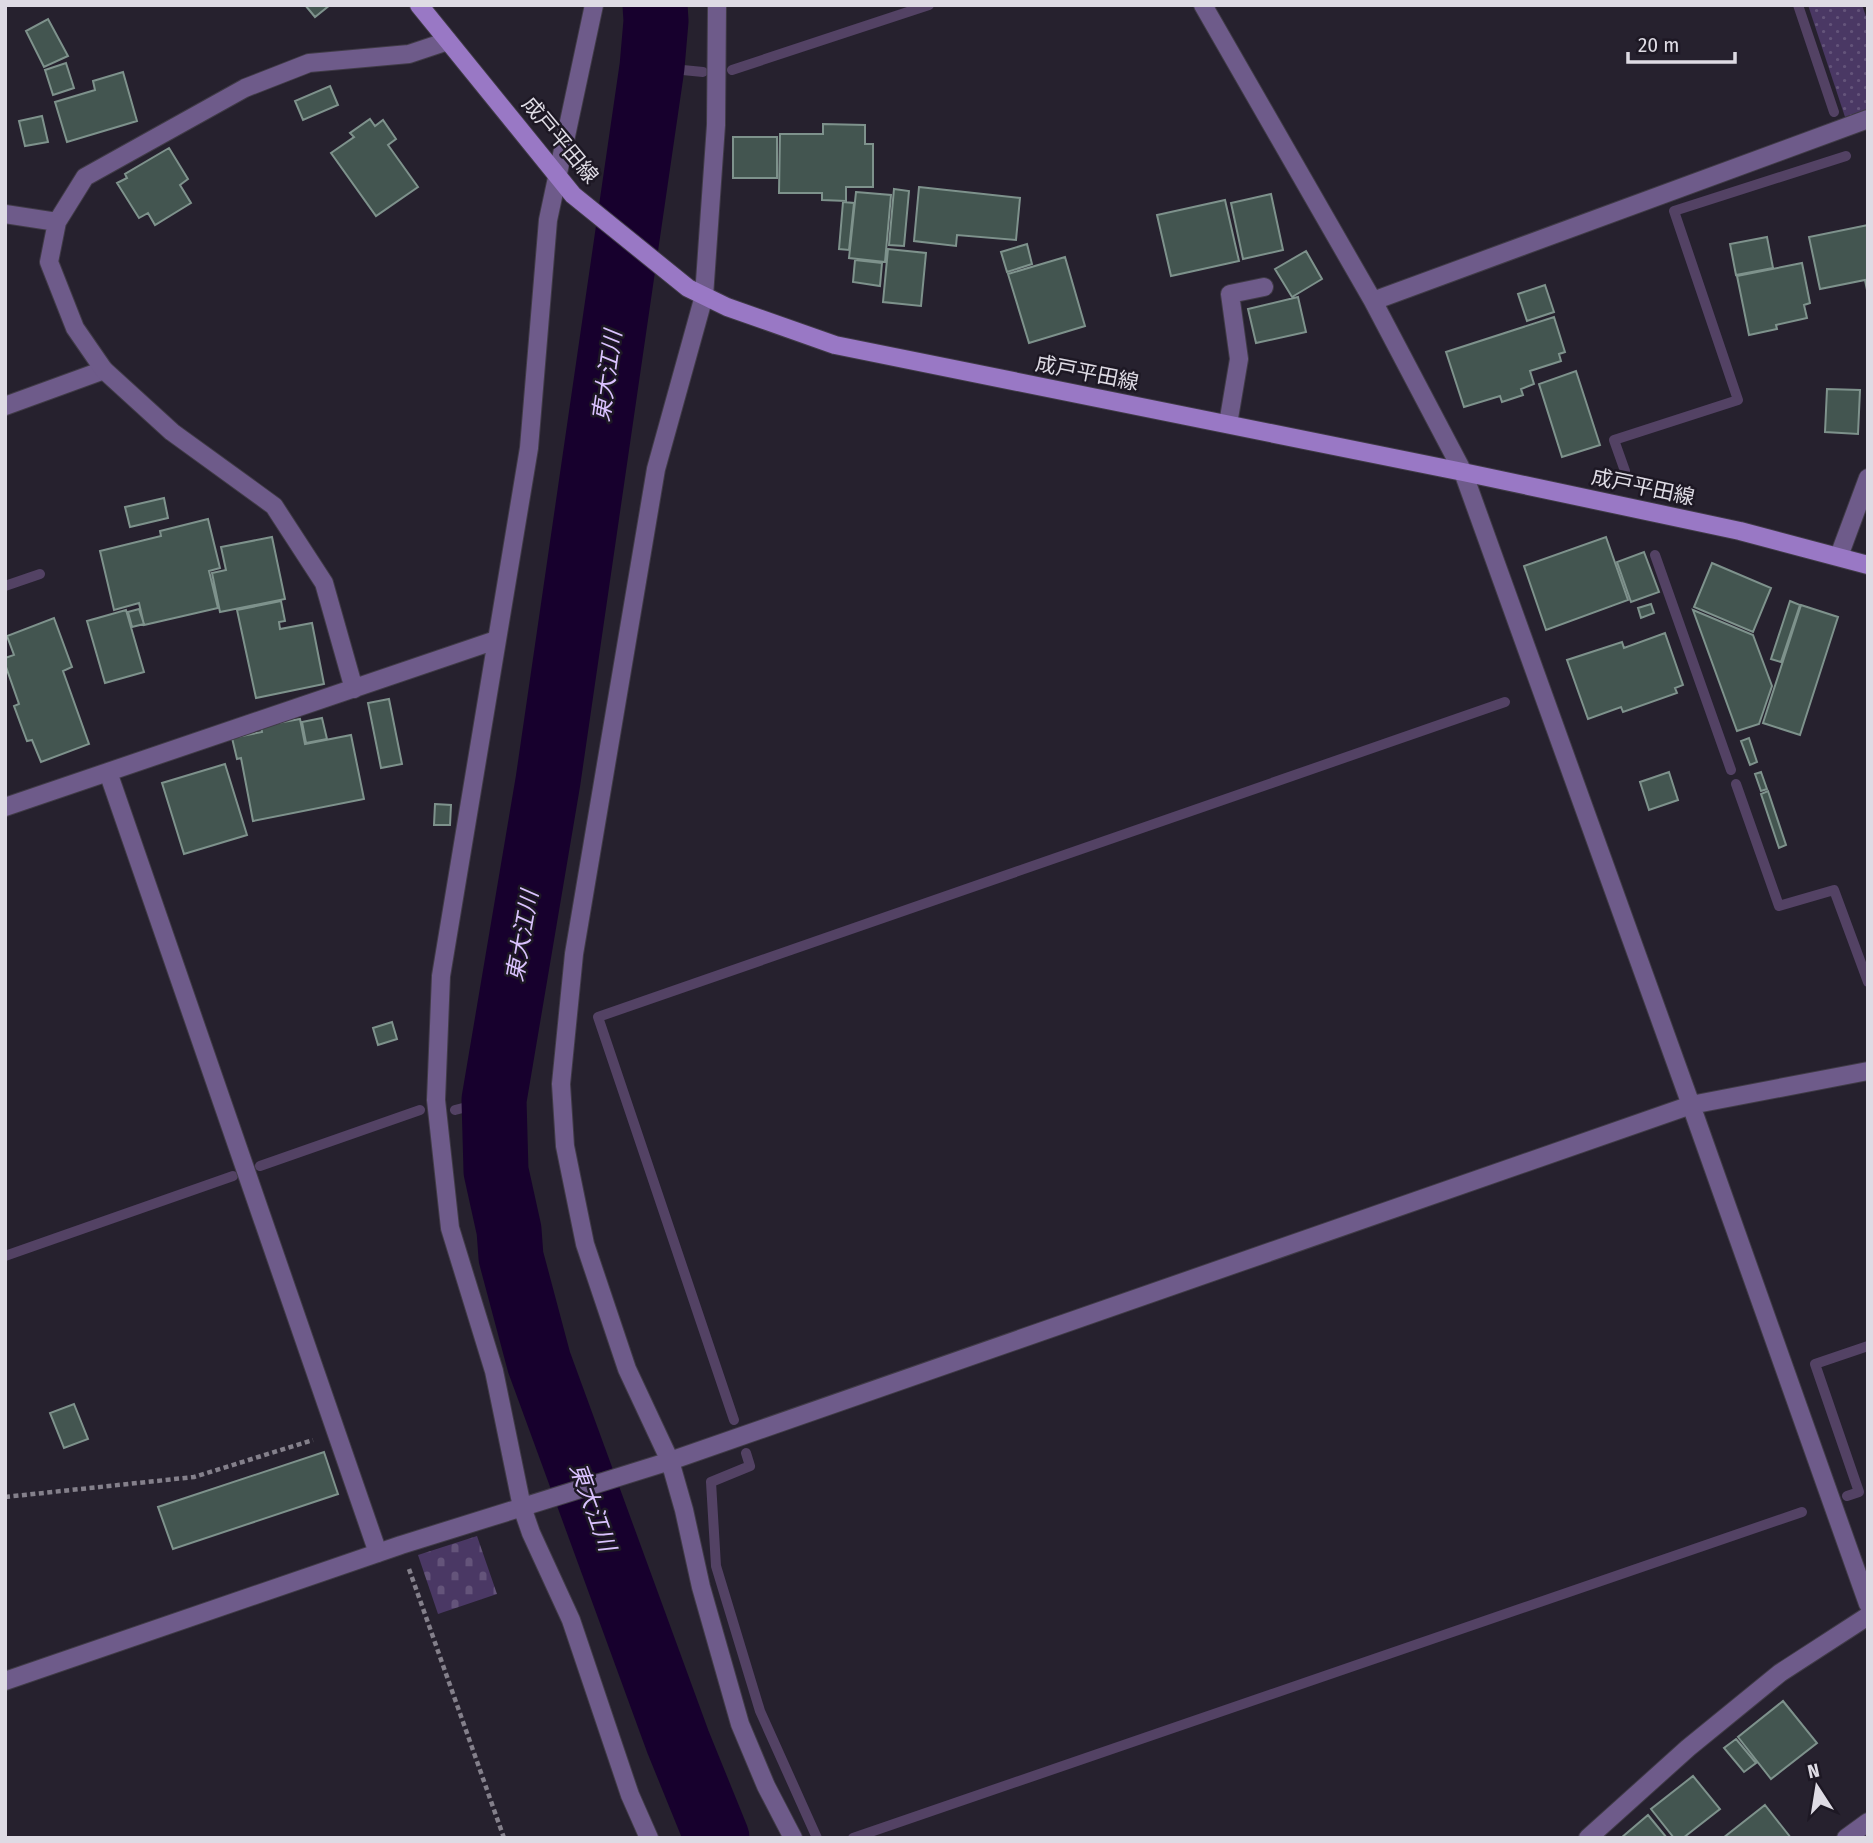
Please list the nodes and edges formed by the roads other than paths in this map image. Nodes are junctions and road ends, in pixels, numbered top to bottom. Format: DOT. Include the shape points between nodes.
graph roads {
  1 [pos="419,5"];
  2 [pos="594,5"];
  3 [pos="717,5"];
  4 [pos="1203,5"];
  5 [pos="448,41"];
  6 [pos="1868,119"];
  7 [pos="557,176"];
  8 [pos="5,214"];
  9 [pos="57,222"];
  10 [pos="1264,287"];
  11 [pos="704,296"];
  12 [pos="1373,301"];
  13 [pos="104,370"];
  14 [pos="5,406"];
  15 [pos="1228,424"];
  16 [pos="1463,471"];
  17 [pos="1868,478"];
  18 [pos="1839,556"];
  19 [pos="1868,565"];
  20 [pos="496,640"];
  21 [pos="354,689"];
  22 [pos="108,772"];
  23 [pos="5,807"];
  24 [pos="1868,1072"];
  25 [pos="1691,1105"];
  26 [pos="663,1463"];
  27 [pos="522,1507"];
  28 [pos="378,1553"];
  29 [pos="1868,1604"];
  30 [pos="1868,1616"];
  31 [pos="5,1681"];
  32 [pos="1868,1822"];
  33 [pos="649,1838"];
  34 [pos="793,1838"];
  35 [pos="1588,1838"];
  36 [pos="1846,1838"];
  1 -- 5 [label="main road, 成戸平田線"];
  2 -- 7 [label="street"];
  3 -- 11 [label="street" via="716,125"];
  4 -- 12 [label="street"];
  5 -- 7 [label="main road, 成戸平田線"];
  5 -- 9 [label="street" via="409,54 309,64 245,88 85,177"];
  6 -- 12 [label="street"];
  7 -- 11 [label="main road, 成戸平田線" via="573,195"];
  7 -- 20 [label="street" via="548,219 529,448"];
  8 -- 9 [label="street"];
  9 -- 13 [label="street" via="49,262 75,328"];
  10 -- 15 [label="street" via="1230,293 1239,359"];
  11 -- 15 [label="main road, 成戸平田線" via="835,345"];
  11 -- 26 [label="street" via="656,469 574,954 561,1084 565,1146 585,1244"];
  12 -- 16 [label="street"];
  13 -- 14 [label="street"];
  13 -- 21 [label="street" via="172,432 274,506 324,583"];
  15 -- 16 [label="main road, 成戸平田線"];
  16 -- 18 [label="main road, 成戸平田線"];
  16 -- 25 [label="street"];
  17 -- 18 [label="street"];
  18 -- 19 [label="main road, 成戸平田線"];
  20 -- 21 [label="street"];
  20 -- 27 [label="street" via="442,976 436,1100 450,1228 494,1371"];
  21 -- 22 [label="street"];
  22 -- 23 [label="street"];
  22 -- 28 [label="street"];
  24 -- 25 [label="street"];
  25 -- 26 [label="street"];
  25 -- 29 [label="street"];
  26 -- 27 [label="street"];
  26 -- 34 [label="street" via="684,1510 740,1724"];
  27 -- 28 [label="street"];
  27 -- 33 [label="street" via="571,1620"];
  28 -- 31 [label="street"];
  30 -- 35 [label="street" via="1780,1673"];
  32 -- 36 [label="street"];
}
